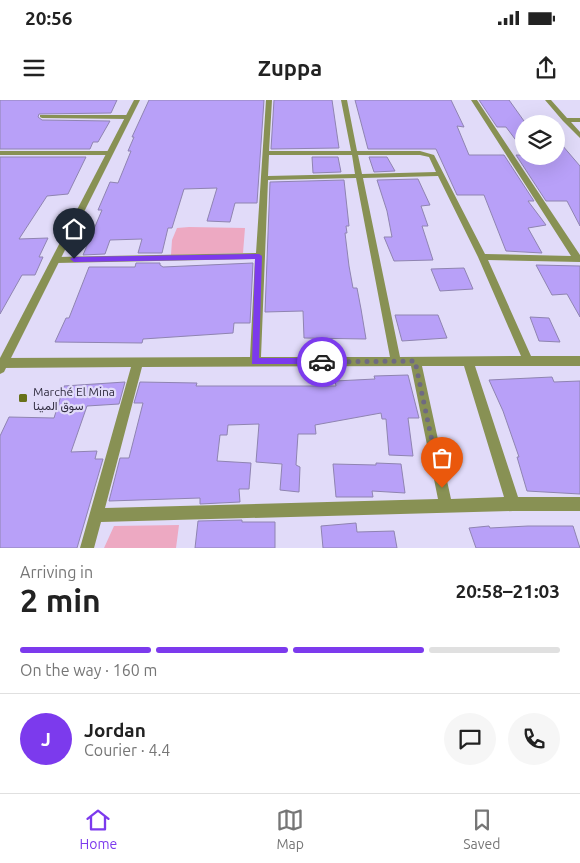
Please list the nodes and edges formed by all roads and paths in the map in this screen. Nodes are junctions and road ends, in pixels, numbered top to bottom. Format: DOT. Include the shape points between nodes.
graph roads {
  1 [pos="137,100"];
  2 [pos="269,100"];
  3 [pos="344,100"];
  4 [pos="474,100"];
  5 [pos="548,100"];
  6 [pos="42,116"];
  7 [pos="128,117"];
  8 [pos="566,120"];
  9 [pos="580,120"];
  10 [pos="580,136"];
  11 [pos="0,152"];
  12 [pos="354,152"];
  13 [pos="110,153"];
  14 [pos="267,153"];
  15 [pos="442,174"];
  16 [pos="359,177"];
  17 [pos="265,178"];
  18 [pos="259,256"];
  19 [pos="482,257"];
  20 [pos="579,259"];
  21 [pos="56,260"];
  22 [pos="396,361"];
  23 [pos="415,361"];
  24 [pos="528,361"];
  25 [pos="580,361"];
  26 [pos="138,362"];
  27 [pos="255,362"];
  28 [pos="468,362"];
  29 [pos="1,365"];
  30 [pos="513,504"];
  31 [pos="580,504"];
  32 [pos="446,507"];
  33 [pos="96,515"];
  34 [pos="87,548"];
  1 -- 7 [label="street"];
  2 -- 14 [label="street"];
  3 -- 12 [label="street"];
  4 -- 20 [label="street"];
  5 -- 8 [label="street"];
  6 -- 7 [label="street"];
  7 -- 13 [label="street"];
  8 -- 9 [label="street"];
  8 -- 10 [label="street"];
  11 -- 13 [label="street"];
  12 -- 14 [label="street"];
  12 -- 15 [label="street" via="428,154"];
  12 -- 16 [label="street"];
  13 -- 21 [label="street"];
  14 -- 17 [label="street"];
  15 -- 16 [label="street"];
  15 -- 19 [label="street"];
  16 -- 17 [label="street"];
  16 -- 22 [label="street"];
  17 -- 18 [label="street"];
  18 -- 21 [label="street"];
  18 -- 27 [label="street"];
  19 -- 20 [label="street"];
  19 -- 24 [label="street"];
  21 -- 29 [label="street"];
  22 -- 23 [label="street"];
  22 -- 27 [label="street"];
  23 -- 28 [label="street"];
  23 -- 32 [label="street"];
  24 -- 25 [label="street"];
  24 -- 28 [label="street"];
  26 -- 27 [label="street"];
  26 -- 29 [label="street"];
  26 -- 33 [label="street"];
  28 -- 30 [label="street"];
  30 -- 31 [label="street"];
  30 -- 32 [label="street"];
  32 -- 33 [label="street"];
  33 -- 34 [label="street"];
}
